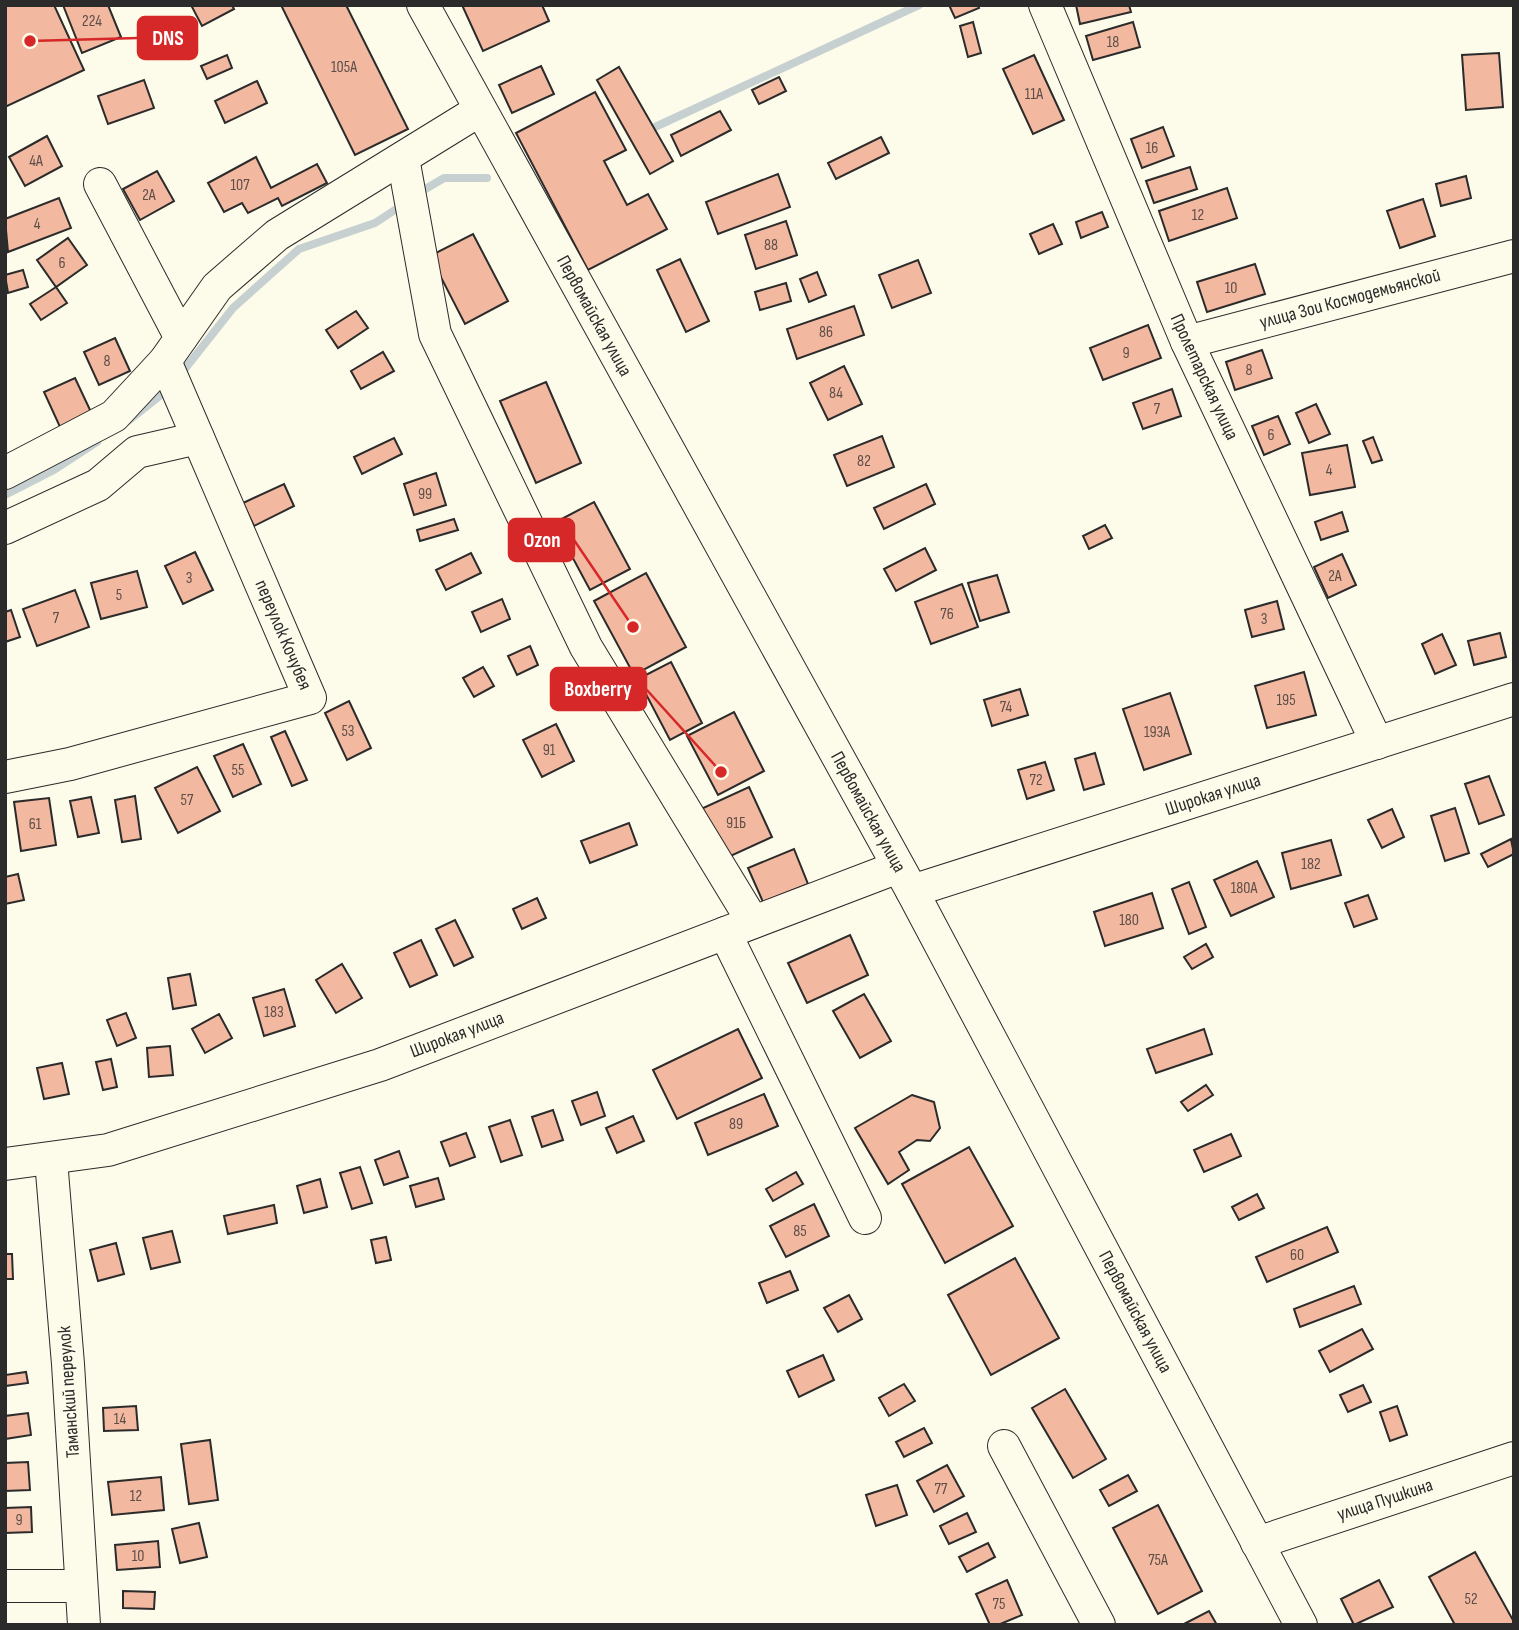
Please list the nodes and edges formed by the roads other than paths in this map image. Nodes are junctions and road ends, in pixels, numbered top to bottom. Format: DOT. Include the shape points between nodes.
graph roads {
  1 [pos="423,5"];
  2 [pos="1045,5"];
  3 [pos="480,110"];
  4 [pos="403,158"];
  5 [pos="100,184"];
  6 [pos="1514,256"];
  7 [pos="1187,342"];
  8 [pos="173,349"];
  9 [pos="198,438"];
  10 [pos="5,473"];
  11 [pos="5,527"];
  12 [pos="1514,699"];
  13 [pos="1377,743"];
  14 [pos="5,777"];
  15 [pos="905,879"];
  16 [pos="739,928"];
  17 [pos="51,1160"];
  18 [pos="5,1164"];
  19 [pos="865,1218"];
  20 [pos="1004,1446"];
  21 [pos="1514,1458"];
  22 [pos="1257,1543"];
  23 [pos="5,1586"];
  24 [pos="81,1586"];
  25 [pos="84,1625"];
  26 [pos="1099,1625"];
  27 [pos="1301,1625"];
  1 -- 3 [label="street, Первомайская улица"];
  2 -- 7 [label="street, Пролетарская улица"];
  3 -- 4 [label="street"];
  3 -- 15 [label="street, Первомайская улица"];
  4 -- 8 [label="street" via="277,235 217,287"];
  4 -- 16 [label="street" via="435,334 586,647"];
  5 -- 8 [label="street, переулок Кочубея"];
  6 -- 7 [label="street, улица Зои Космодемьянской"];
  7 -- 13 [label="street, Пролетарская улица"];
  8 -- 9 [label="street, переулок Кочубея"];
  8 -- 10 [label="street" via="114,416"];
  9 -- 11 [label="street" via="137,453 98,485"];
  9 -- 14 [label="street, переулок Кочубея" via="310,698"];
  12 -- 13 [label="street, Широкая улица"];
  13 -- 15 [label="street, Широкая улица"];
  15 -- 16 [label="street, Широкая улица"];
  15 -- 22 [label="street, Первомайская улица"];
  16 -- 17 [label="street, Широкая улица" via="380,1065 108,1150"];
  16 -- 19 [label="street"];
  17 -- 18 [label="street, Широкая улица"];
  17 -- 24 [label="street, Таманский переулок"];
  20 -- 26 [label="street"];
  21 -- 22 [label="street, улица Пушкина"];
  22 -- 27 [label="street, Первомайская улица"];
  23 -- 24 [label="street"];
  24 -- 25 [label="street, Таманский переулок"];
}
